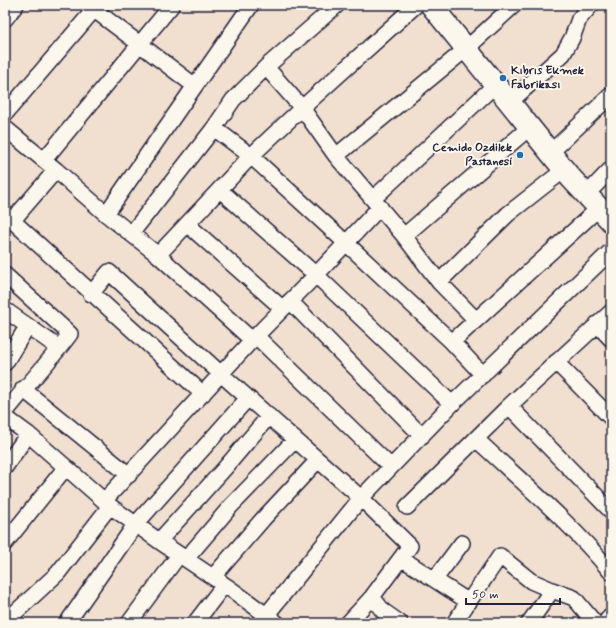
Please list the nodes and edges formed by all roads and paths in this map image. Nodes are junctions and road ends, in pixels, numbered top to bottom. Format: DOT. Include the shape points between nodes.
graph roads {
  1 [pos="16,5"];
  2 [pos="172,5"];
  3 [pos="251,5"];
  4 [pos="337,5"];
  5 [pos="416,5"];
  6 [pos="431,5"];
  7 [pos="514,5"];
  8 [pos="590,5"];
  9 [pos="93,7"];
  10 [pos="5,19"];
  11 [pos="140,45"];
  12 [pos="466,49"];
  13 [pos="266,67"];
  14 [pos="495,85"];
  15 [pos="195,86"];
  16 [pos="611,95"];
  17 [pos="510,102"];
  18 [pos="302,108"];
  19 [pos="5,114"];
  20 [pos="530,127"];
  21 [pos="5,128"];
  22 [pos="214,128"];
  23 [pos="550,152"];
  24 [pos="251,156"];
  25 [pos="336,156"];
  26 [pos="44,160"];
  27 [pos="611,169"];
  28 [pos="56,170"];
  29 [pos="564,170"];
  30 [pos="220,190"];
  31 [pos="376,203"];
  32 [pos="599,208"];
  33 [pos="106,214"];
  34 [pos="9,218"];
  35 [pos="187,224"];
  36 [pos="131,234"];
  37 [pos="404,236"];
  38 [pos="345,242"];
  39 [pos="611,251"];
  40 [pos="158,255"];
  41 [pos="5,274"];
  42 [pos="316,275"];
  43 [pos="439,282"];
  44 [pos="91,294"];
  45 [pos="286,305"];
  46 [pos="5,310"];
  47 [pos="611,312"];
  48 [pos="476,320"];
  49 [pos="597,324"];
  50 [pos="27,327"];
  51 [pos="254,338"];
  52 [pos="611,339"];
  53 [pos="452,342"];
  54 [pos="59,348"];
  55 [pos="556,362"];
  56 [pos="5,363"];
  57 [pos="221,374"];
  58 [pos="483,375"];
  59 [pos="23,389"];
  60 [pos="203,394"];
  61 [pos="248,398"];
  62 [pos="452,404"];
  63 [pos="509,406"];
  64 [pos="5,413"];
  65 [pos="269,416"];
  66 [pos="5,417"];
  67 [pos="611,418"];
  68 [pos="28,434"];
  69 [pos="422,436"];
  70 [pos="476,439"];
  71 [pos="295,440"];
  72 [pos="318,460"];
  73 [pos="5,467"];
  74 [pos="66,467"];
  75 [pos="391,467"];
  76 [pos="129,475"];
  77 [pos="361,498"];
  78 [pos="107,504"];
  79 [pos="407,507"];
  80 [pos="611,511"];
  81 [pos="135,525"];
  82 [pos="159,541"];
  83 [pos="5,542"];
  84 [pos="462,543"];
  85 [pos="183,557"];
  86 [pos="402,558"];
  87 [pos="611,572"];
  88 [pos="435,579"];
  89 [pos="218,581"];
  90 [pos="552,590"];
  91 [pos="372,597"];
  92 [pos="469,602"];
  93 [pos="267,620"];
  94 [pos="611,620"];
  95 [pos="5,622"];
  96 [pos="67,623"];
  97 [pos="129,623"];
  98 [pos="195,623"];
  99 [pos="348,623"];
  100 [pos="400,623"];
  101 [pos="454,623"];
  102 [pos="530,623"];
  103 [pos="595,623"];
  104 [pos="609,623"];
  1 -- 10 [label="street"];
  2 -- 11 [label="street"];
  3 -- 15 [label="street"];
  4 -- 13 [label="street"];
  5 -- 18 [label="street"];
  6 -- 12 [label="main road"];
  7 -- 12 [label="street"];
  8 -- 17 [label="street" via="579,19 563,54"];
  9 -- 11 [label="street"];
  9 -- 19 [label="street"];
  11 -- 15 [label="street"];
  11 -- 26 [label="street"];
  12 -- 14 [label="main road"];
  12 -- 25 [label="street"];
  13 -- 18 [label="street"];
  13 -- 22 [label="street" via="233,100"];
  14 -- 17 [label="main road"];
  14 -- 31 [label="street"];
  15 -- 33 [label="street"];
  16 -- 23 [label="street"];
  17 -- 20 [label="main road"];
  18 -- 24 [label="street"];
  18 -- 25 [label="street"];
  20 -- 23 [label="main road"];
  20 -- 37 [label="street"];
  21 -- 26 [label="street"];
  22 -- 24 [label="street"];
  22 -- 36 [label="street"];
  23 -- 29 [label="main road"];
  24 -- 30 [label="street"];
  24 -- 38 [label="street"];
  25 -- 31 [label="street"];
  26 -- 28 [label="street"];
  27 -- 32 [label="street"];
  28 -- 33 [label="street"];
  28 -- 34 [label="street"];
  29 -- 32 [label="main road"];
  29 -- 43 [label="street" via="508,214"];
  30 -- 35 [label="street"];
  30 -- 42 [label="street"];
  31 -- 37 [label="street"];
  31 -- 38 [label="street"];
  32 -- 48 [label="street"];
  33 -- 36 [label="street"];
  34 -- 44 [label="street"];
  35 -- 40 [label="street"];
  35 -- 45 [label="street"];
  36 -- 40 [label="street"];
  37 -- 43 [label="street"];
  38 -- 42 [label="street"];
  38 -- 53 [label="street"];
  39 -- 58 [label="street"];
  40 -- 51 [label="street"];
  41 -- 54 [label="street" via="70,334"];
  42 -- 45 [label="street"];
  42 -- 62 [label="street"];
  43 -- 48 [label="street"];
  44 -- 57 [label="street" via="109,272"];
  44 -- 60 [label="street"];
  45 -- 51 [label="street"];
  45 -- 69 [label="street"];
  46 -- 50 [label="street"];
  47 -- 49 [label="street"];
  48 -- 53 [label="street"];
  49 -- 52 [label="street"];
  49 -- 55 [label="street"];
  50 -- 54 [label="street"];
  50 -- 56 [label="street"];
  51 -- 57 [label="street"];
  51 -- 75 [label="street"];
  53 -- 58 [label="street"];
  54 -- 59 [label="street"];
  55 -- 63 [label="street"];
  55 -- 67 [label="street"];
  57 -- 60 [label="street"];
  57 -- 61 [label="street"];
  58 -- 62 [label="street"];
  59 -- 64 [label="street"];
  59 -- 76 [label="street"];
  60 -- 76 [label="street"];
  61 -- 65 [label="street"];
  61 -- 81 [label="street"];
  62 -- 69 [label="street"];
  63 -- 70 [label="street"];
  63 -- 80 [label="street"];
  65 -- 71 [label="street"];
  65 -- 82 [label="street"];
  66 -- 68 [label="street"];
  68 -- 73 [label="street"];
  68 -- 74 [label="street"];
  69 -- 75 [label="street"];
  70 -- 79 [label="street"];
  70 -- 87 [label="street" via="574,531"];
  71 -- 72 [label="street"];
  71 -- 85 [label="street"];
  72 -- 77 [label="street"];
  72 -- 89 [label="street" via="263,519"];
  74 -- 78 [label="street"];
  74 -- 83 [label="street"];
  75 -- 77 [label="street"];
  76 -- 78 [label="street"];
  77 -- 86 [label="street" via="410,546"];
  77 -- 93 [label="street"];
  78 -- 81 [label="street"];
  78 -- 95 [label="street" via="58,573"];
  81 -- 82 [label="street"];
  81 -- 96 [label="street"];
  82 -- 85 [label="street"];
  84 -- 88 [label="street"];
  85 -- 89 [label="street"];
  85 -- 97 [label="street"];
  86 -- 88 [label="street"];
  86 -- 91 [label="street"];
  88 -- 92 [label="street"];
  89 -- 93 [label="street"];
  89 -- 98 [label="street"];
  90 -- 92 [label="street" via="531,580 500,556"];
  90 -- 102 [label="street"];
  90 -- 103 [label="street" via="574,598"];
  91 -- 99 [label="street"];
  91 -- 100 [label="street" via="383,611"];
  92 -- 101 [label="street"];
  94 -- 104 [label="main road"];
}
